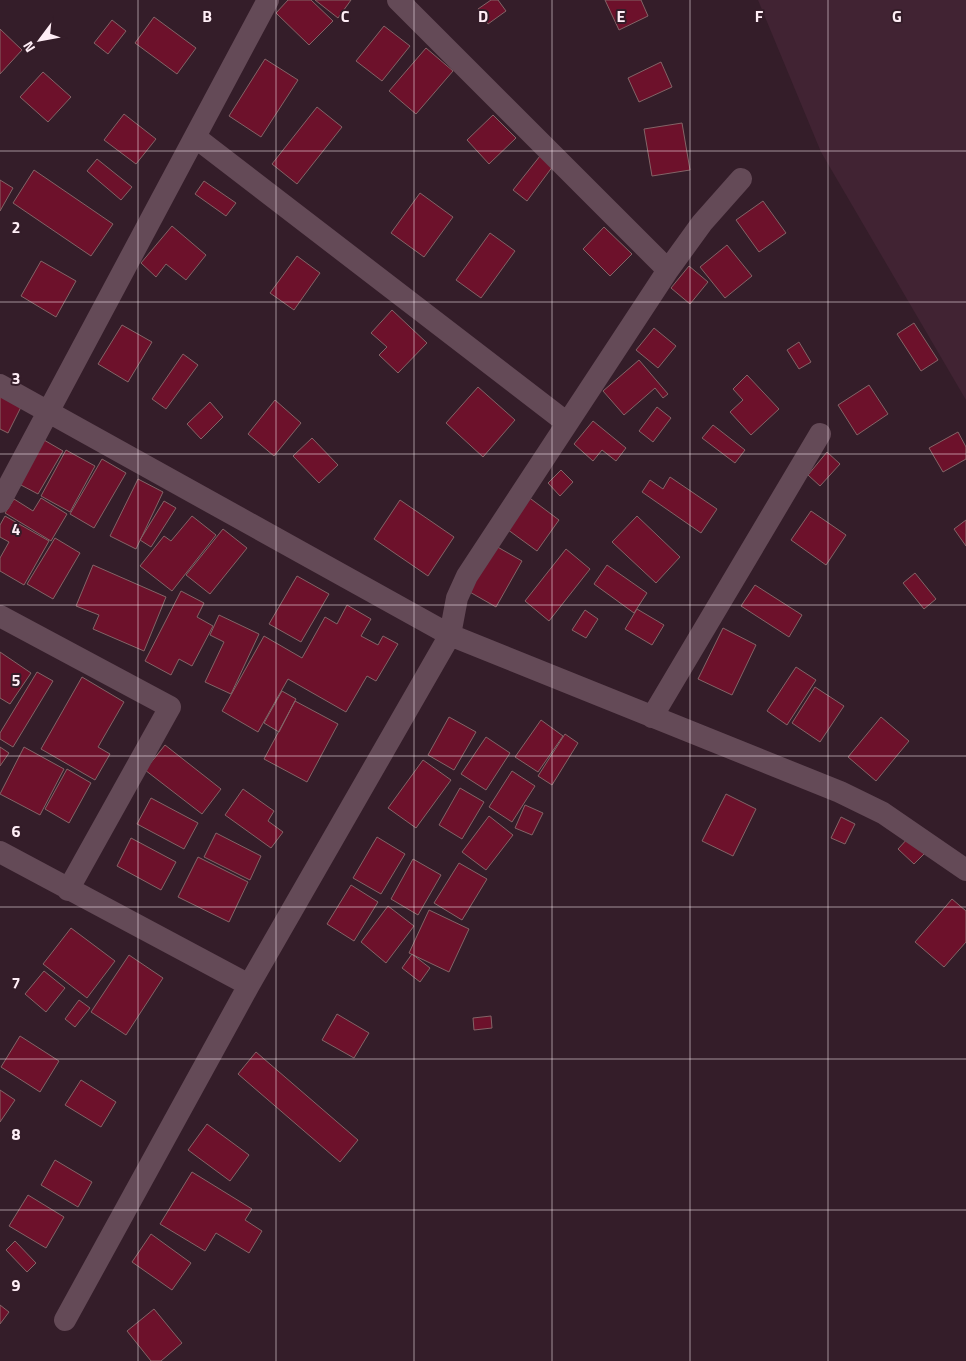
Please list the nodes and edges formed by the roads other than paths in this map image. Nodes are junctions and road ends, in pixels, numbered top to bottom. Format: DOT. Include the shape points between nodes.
graph roads {
  1 [pos="268,0"];
  2 [pos="398,0"];
  3 [pos="195,136"];
  4 [pos="741,179"];
  5 [pos="668,270"];
  6 [pos="0,385"];
  7 [pos="49,412"];
  8 [pos="568,423"];
  9 [pos="820,434"];
  10 [pos="0,502"];
  11 [pos="0,616"];
  12 [pos="450,635"];
  13 [pos="652,717"];
  14 [pos="0,852"];
  15 [pos="966,870"];
  16 [pos="68,890"];
  17 [pos="249,985"];
  18 [pos="65,1320"];
  1 -- 3 [label="street"];
  2 -- 5 [label="street"];
  3 -- 7 [label="street"];
  3 -- 8 [label="street"];
  4 -- 5 [label="street" via="702,223"];
  5 -- 8 [label="street"];
  6 -- 7 [label="street"];
  7 -- 10 [label="street"];
  7 -- 12 [label="street"];
  8 -- 12 [label="street" via="467,576 457,598"];
  9 -- 13 [label="street"];
  11 -- 16 [label="street" via="170,707"];
  12 -- 13 [label="street"];
  12 -- 17 [label="street"];
  13 -- 15 [label="street" via="840,792 883,814"];
  14 -- 16 [label="street"];
  16 -- 17 [label="street"];
  17 -- 18 [label="street"];
}
